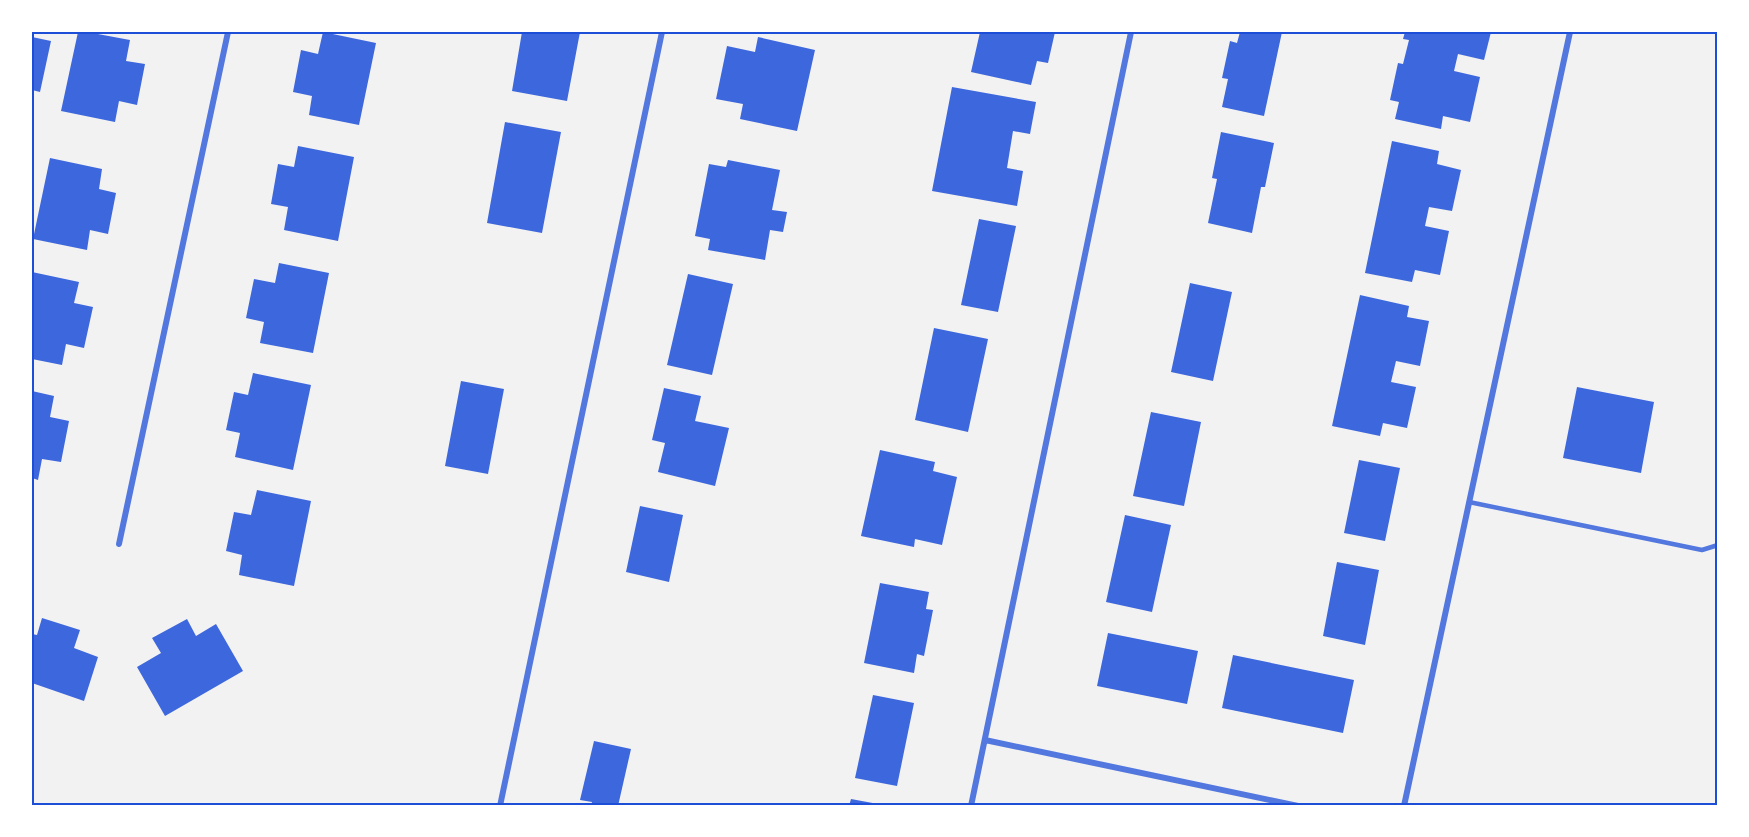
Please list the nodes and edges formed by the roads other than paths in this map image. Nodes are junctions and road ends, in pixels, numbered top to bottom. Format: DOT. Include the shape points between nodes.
graph roads {
  1 [pos="228,32"];
  2 [pos="662,32"];
  3 [pos="1131,32"];
  4 [pos="1570,32"];
  5 [pos="1469,502"];
  6 [pos="119,544"];
  7 [pos="1718,545"];
  8 [pos="985,740"];
  9 [pos="500,806"];
  10 [pos="971,806"];
  11 [pos="1298,806"];
  12 [pos="1404,806"];
  1 -- 6 [label="street"];
  2 -- 9 [label="street"];
  3 -- 8 [label="street"];
  4 -- 5 [label="street"];
  5 -- 7 [label="lane" via="1702,550"];
  5 -- 12 [label="street"];
  8 -- 10 [label="street"];
  8 -- 11 [label="street"];
}
